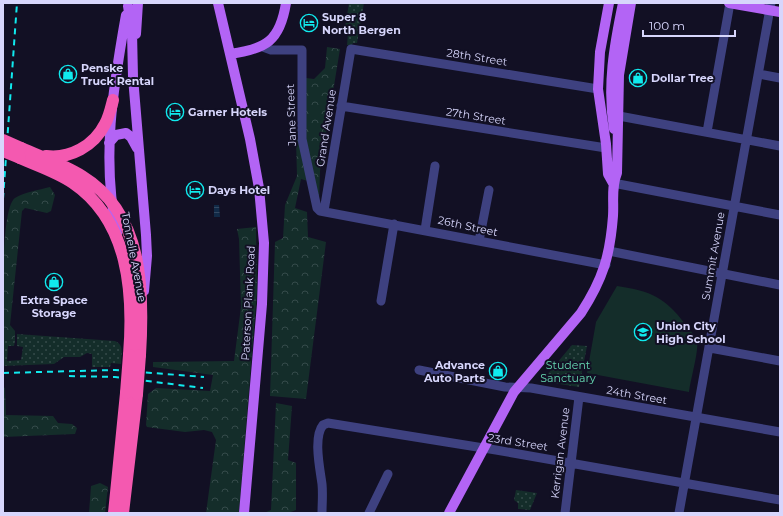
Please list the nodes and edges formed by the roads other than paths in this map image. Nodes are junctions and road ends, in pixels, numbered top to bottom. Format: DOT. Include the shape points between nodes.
graph roads {
  1 [pos="138,3"];
  2 [pos="218,3"];
  3 [pos="286,3"];
  4 [pos="609,3"];
  5 [pos="616,3"];
  6 [pos="623,3"];
  7 [pos="631,3"];
  8 [pos="729,3"];
  9 [pos="128,4"];
  10 [pos="773,8"];
  11 [pos="262,47"];
  12 [pos="351,49"];
  13 [pos="230,54"];
  14 [pos="132,56"];
  15 [pos="759,74"];
  16 [pos="780,78"];
  17 [pos="598,88"];
  18 [pos="113,100"];
  19 [pos="341,106"];
  20 [pos="619,116"];
  21 [pos="707,132"];
  22 [pos="3,140"];
  23 [pos="747,140"];
  24 [pos="109,143"];
  25 [pos="606,146"];
  26 [pos="780,146"];
  27 [pos="617,149"];
  28 [pos="3,151"];
  29 [pos="139,152"];
  30 [pos="24,153"];
  31 [pos="436,166"];
  32 [pos="613,183"];
  33 [pos="489,190"];
  34 [pos="111,200"];
  35 [pos="735,206"];
  36 [pos="324,211"];
  37 [pos="780,215"];
  38 [pos="394,224"];
  39 [pos="425,230"];
  40 [pos="118,240"];
  41 [pos="479,241"];
  42 [pos="609,251"];
  43 [pos="606,265"];
  44 [pos="722,274"];
  45 [pos="780,285"];
  46 [pos="381,301"];
  47 [pos="142,316"];
  48 [pos="710,348"];
  49 [pos="134,355"];
  50 [pos="780,361"];
  51 [pos="419,370"];
  52 [pos="517,388"];
  53 [pos="579,397"];
  54 [pos="696,417"];
  55 [pos="780,432"];
  56 [pos="484,449"];
  57 [pos="571,463"];
  58 [pos="388,474"];
  59 [pos="684,484"];
  60 [pos="122,486"];
  61 [pos="780,500"];
  62 [pos="114,513"];
  63 [pos="122,513"];
  64 [pos="244,513"];
  65 [pos="322,513"];
  66 [pos="369,513"];
  67 [pos="449,513"];
  68 [pos="565,513"];
  69 [pos="679,513"];
  1 -- 14 [label="main road" via="137,33"];
  2 -- 13 [label="main road, Paterson Plank Road"];
  3 -- 11 [label="main road" via="280,26 272,39"];
  4 -- 17 [label="main road"];
  5 -- 25 [label="main road" via="605,71"];
  6 -- 27 [label="main road" via="610,82"];
  7 -- 20 [label="main road" via="620,65"];
  8 -- 10 [label="main road"];
  8 -- 21 [label="street"];
  9 -- 14 [label="main road, Tonnelle Avenue"];
  9 -- 18 [label="main road, Tonnelle Avenue"];
  10 -- 15 [label="street, Summit Avenue"];
  11 -- 13 [label="main road"];
  11 -- 36 [label="street, Jane Street" via="271,50 302,50 302,139 317,208"];
  12 -- 17 [label="street, 28th Street"];
  12 -- 19 [label="street, Grand Avenue"];
  13 -- 64 [label="main road, Paterson Plank Road" via="260,188 264,243 262,304"];
  14 -- 29 [label="main road, Tonnelle Avenue"];
  15 -- 16 [label="street"];
  15 -- 23 [label="street, Summit Avenue"];
  17 -- 25 [label="main road"];
  18 -- 24 [label="main road, Tonnelle Avenue"];
  18 -- 30 [label="highway" via="103,129 96,139 83,149 58,157"];
  19 -- 25 [label="street, 27th Street"];
  19 -- 36 [label="street, Grand Avenue"];
  20 -- 21 [label="street"];
  20 -- 27 [label="main road"];
  21 -- 23 [label="street"];
  22 -- 30 [label="highway, bridge"];
  23 -- 26 [label="street"];
  23 -- 35 [label="street, Summit Avenue"];
  24 -- 29 [label="main road" via="116,134 126,133"];
  24 -- 34 [label="main road, Tonnelle Avenue"];
  25 -- 32 [label="main road" via="608,174"];
  27 -- 32 [label="main road" via="617,173"];
  28 -- 30 [label="highway, bridge"];
  29 -- 47 [label="main road, Tonnelle Avenue" via="147,252"];
  30 -- 34 [label="highway" via="82,176"];
  30 -- 40 [label="highway" via="81,190 103,213"];
  31 -- 39 [label="street"];
  32 -- 35 [label="street"];
  32 -- 42 [label="main road"];
  33 -- 41 [label="street"];
  34 -- 40 [label="main road, Tonnelle Avenue"];
  34 -- 47 [label="highway" via="127,229 135,251 140,272"];
  35 -- 37 [label="street"];
  35 -- 44 [label="street, Summit Avenue"];
  36 -- 38 [label="street, 26th Street"];
  38 -- 39 [label="street, 26th Street"];
  38 -- 46 [label="street"];
  39 -- 41 [label="street, 26th Street"];
  40 -- 49 [label="highway, Tonnelle Avenue" via="131,305"];
  41 -- 43 [label="street, 26th Street"];
  42 -- 43 [label="main road"];
  42 -- 44 [label="street"];
  43 -- 52 [label="main road" via="581,313"];
  44 -- 45 [label="street"];
  44 -- 48 [label="street, Summit Avenue"];
  47 -- 49 [label="highway, Tonnelle Avenue"];
  48 -- 50 [label="street"];
  48 -- 54 [label="street, Summit Avenue"];
  49 -- 60 [label="highway, Tonnelle Avenue, bridge"];
  51 -- 52 [label="street, 24th Street"];
  52 -- 53 [label="street, 24th Street" via="531,388"];
  52 -- 56 [label="main road"];
  53 -- 54 [label="street, 24th Street"];
  53 -- 57 [label="street, Kerrigan Avenue"];
  54 -- 55 [label="street, 24th Street"];
  54 -- 59 [label="street, Summit Avenue"];
  56 -- 57 [label="street, 23rd Street"];
  56 -- 65 [label="street, 23rd Street" via="328,423 323,425 319,433 318,464 322,485"];
  56 -- 67 [label="main road"];
  57 -- 59 [label="street, 23rd Street"];
  57 -- 68 [label="street, Kerrigan Avenue"];
  58 -- 66 [label="street"];
  59 -- 61 [label="street, 23rd Street"];
  59 -- 69 [label="street, Summit Avenue"];
  60 -- 62 [label="highway, Tonnelle Avenue"];
  60 -- 63 [label="highway, Tonnelle Avenue"];
}
